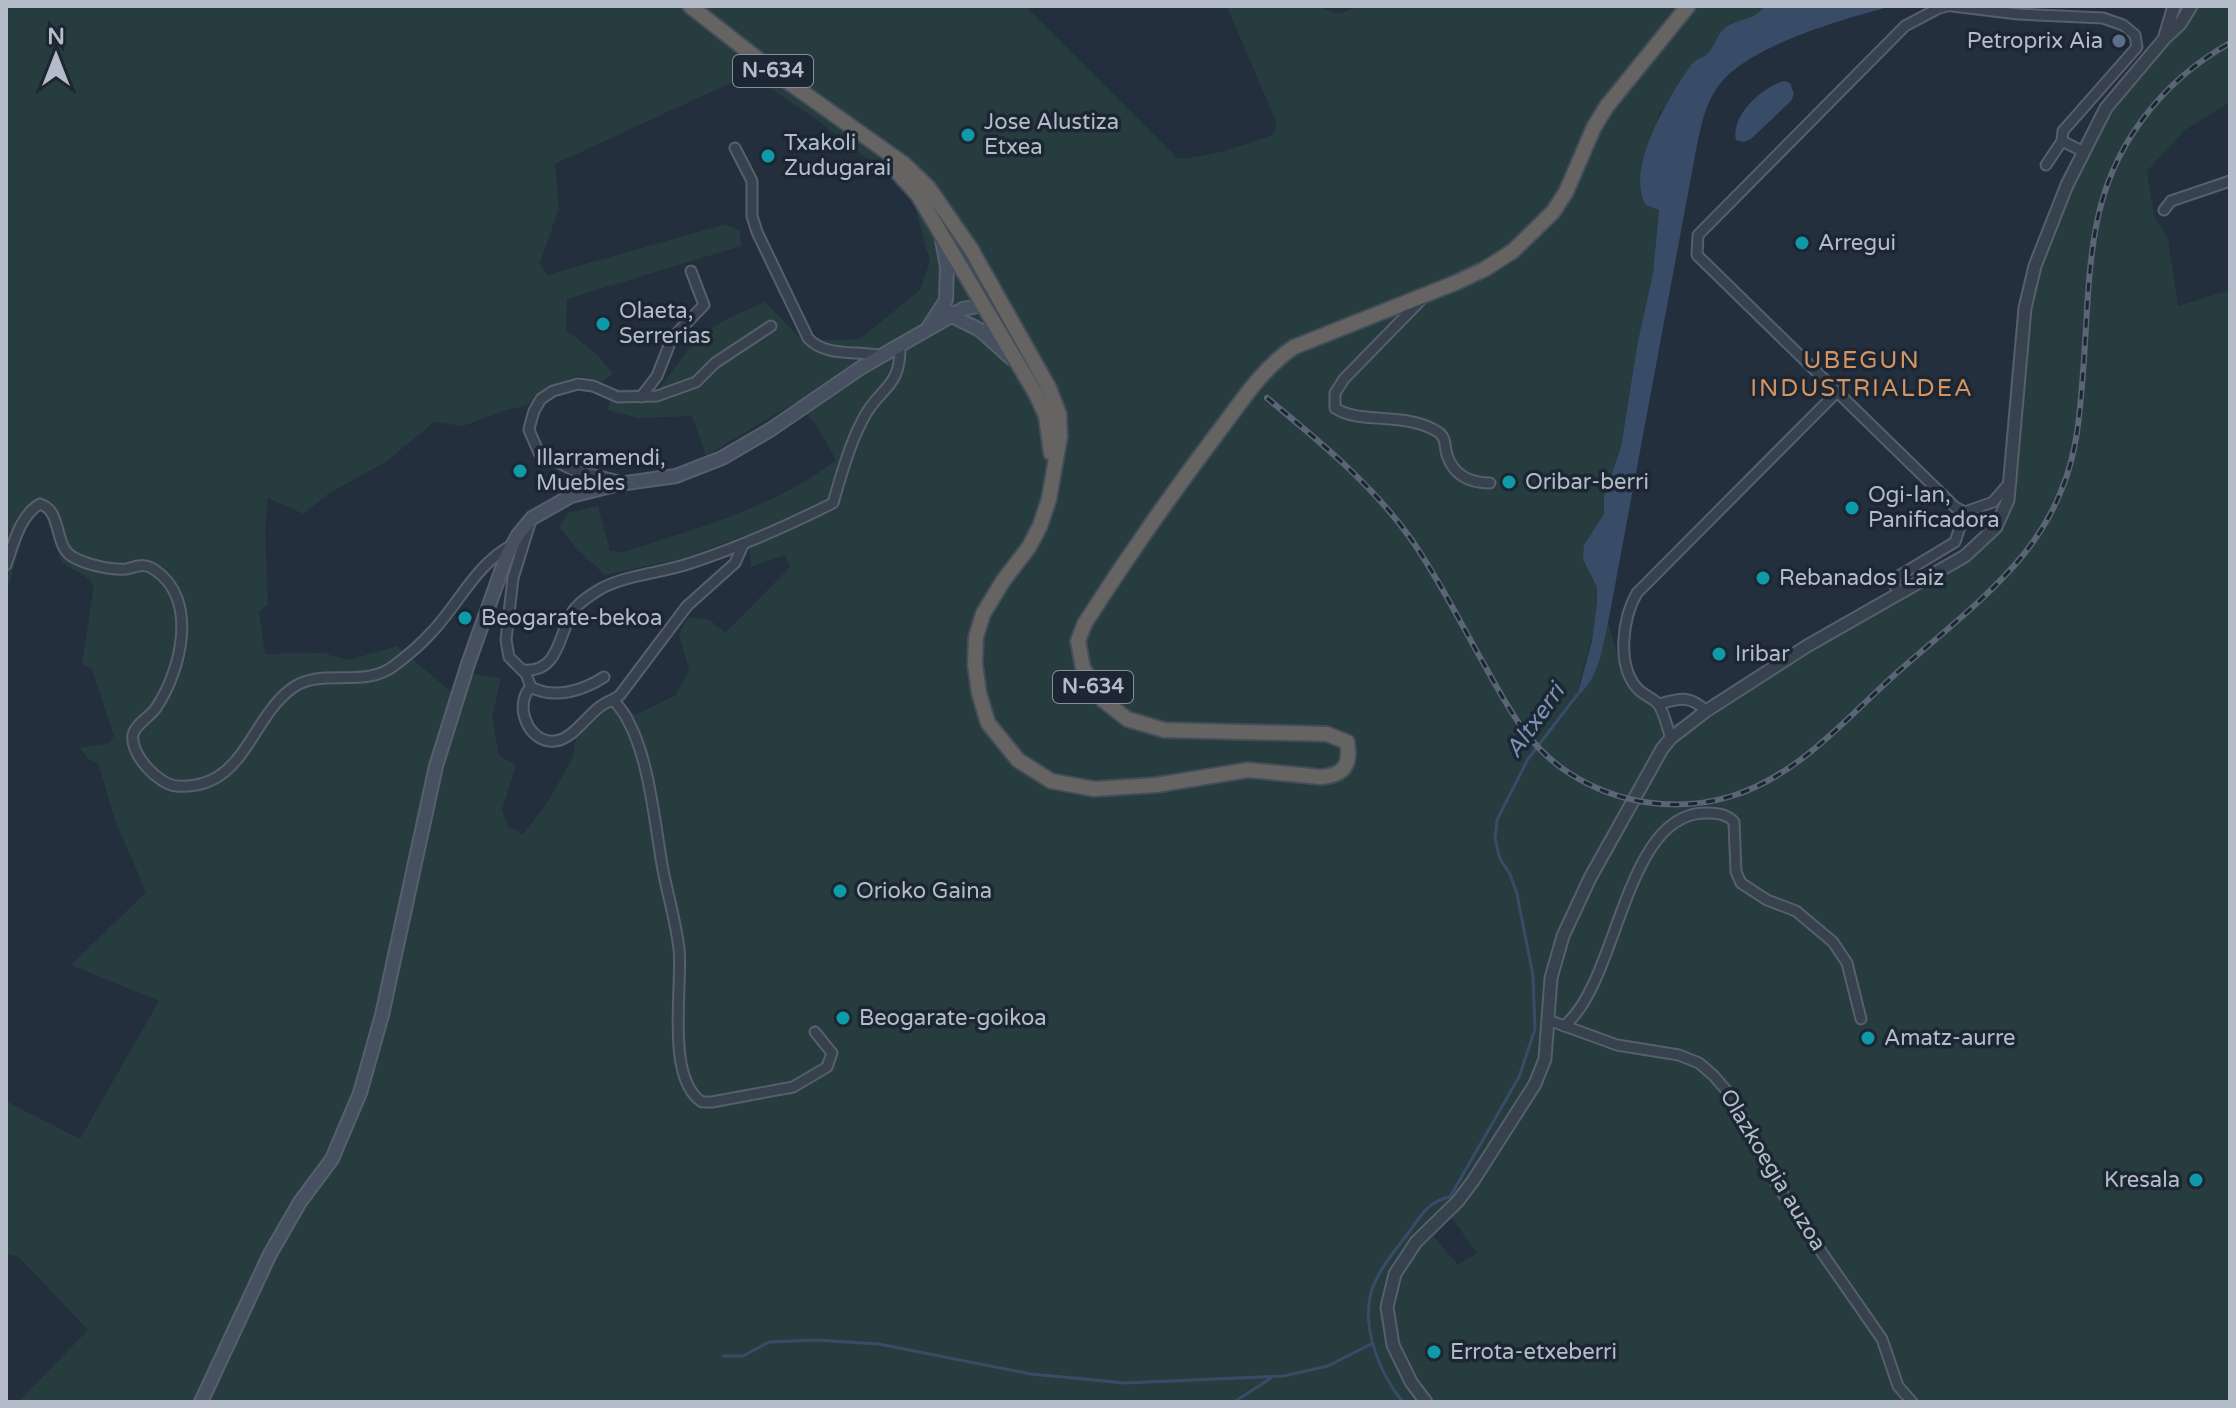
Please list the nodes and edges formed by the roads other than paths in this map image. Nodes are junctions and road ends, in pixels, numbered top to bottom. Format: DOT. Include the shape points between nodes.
graph roads {
  1 [pos="690,6"];
  2 [pos="1950,6"];
  3 [pos="2164,6"];
  4 [pos="2174,6"];
  5 [pos="2191,6"];
  6 [pos="1687,8"];
  7 [pos="2169,23"];
  8 [pos="2165,38"];
  9 [pos="858,133"];
  10 [pos="2062,141"];
  11 [pos="735,148"];
  12 [pos="2082,151"];
  13 [pos="2046,165"];
  14 [pos="2230,181"];
  15 [pos="2164,210"];
  16 [pos="955,224"];
  17 [pos="938,226"];
  18 [pos="691,271"];
  19 [pos="1424,297"];
  20 [pos="946,300"];
  21 [pos="983,305"];
  22 [pos="956,318"];
  23 [pos="771,326"];
  24 [pos="923,334"];
  25 [pos="900,346"];
  26 [pos="882,356"];
  27 [pos="1031,356"];
  28 [pos="1016,363"];
  29 [pos="1837,392"];
  30 [pos="641,397"];
  31 [pos="1052,478"];
  32 [pos="2011,481"];
  33 [pos="627,483"];
  34 [pos="1490,483"];
  35 [pos="1965,512"];
  36 [pos="531,519"];
  37 [pos="512,545"];
  38 [pos="743,545"];
  39 [pos="6,565"];
  40 [pos="1898,592"];
  41 [pos="523,670"];
  42 [pos="604,677"];
  43 [pos="531,687"];
  44 [pos="614,701"];
  45 [pos="1659,704"];
  46 [pos="1706,711"];
  47 [pos="1671,738"];
  48 [pos="1861,1019"];
  49 [pos="1548,1020"];
  50 [pos="1564,1026"];
  51 [pos="815,1032"];
  52 [pos="201,1402"];
  53 [pos="1426,1402"];
  54 [pos="1912,1402"];
  1 -- 9 [label="highway, N-634"];
  2 -- 10 [label="street" via="2103,18 2135,35 2137,47 2063,131"];
  2 -- 29 [label="street" via="1905,26 1697,240 1697,255"];
  3 -- 7 [label="street"];
  4 -- 7 [label="street"];
  5 -- 8 [label="street"];
  6 -- 19 [label="highway, N-634" via="1607,106 1553,212 1513,251"];
  7 -- 8 [label="street"];
  8 -- 12 [label="street" via="2106,108"];
  9 -- 16 [label="highway, N-634" via="928,187"];
  9 -- 17 [label="highway, N-634" via="918,195"];
  10 -- 12 [label="street"];
  10 -- 13 [label="street"];
  11 -- 26 [label="street" via="752,181 757,232 802,330 823,349"];
  12 -- 32 [label="street" via="2028,291"];
  14 -- 15 [label="street" via="2171,201"];
  16 -- 21 [label="highway" via="983,285"];
  16 -- 27 [label="highway, N-634"];
  17 -- 20 [label="main road" via="945,248"];
  17 -- 21 [label="highway, N-634"];
  18 -- 30 [label="street" via="704,305 672,338 657,376"];
  19 -- 31 [label="highway, N-634" via="1294,347 1274,363 1194,464 1085,623 1078,641 1083,668 1095,690 1127,719 1164,730 1327,734 1347,742 1349,763 1338,774 1248,770 1094,789 1051,781 1018,760 988,723 977,678 976,637 983,614 1040,526"];
  19 -- 34 [label="street" via="1344,379 1335,393 1335,408 1352,415 1407,420 1437,432 1459,474 1470,482"];
  20 -- 22 [label="main road"];
  20 -- 24 [label="main road"];
  21 -- 22 [label="main road" via="978,312"];
  21 -- 27 [label="highway" via="999,311"];
  21 -- 28 [label="highway, N-634"];
  22 -- 24 [label="main road"];
  22 -- 28 [label="main road" via="980,330"];
  23 -- 30 [label="street" via="696,382"];
  24 -- 25 [label="main road"];
  25 -- 26 [label="main road"];
  25 -- 38 [label="street" via="900,367 862,420 833,503"];
  26 -- 33 [label="main road" via="722,458 676,476"];
  27 -- 31 [label="highway, N-634" via="1059,414"];
  28 -- 31 [label="highway, N-634" via="1046,416"];
  29 -- 35 [label="street"];
  29 -- 45 [label="street" via="1629,607 1624,655 1630,676"];
  30 -- 33 [label="street" via="618,397 593,386 565,387 541,399 529,430 539,453 558,464"];
  32 -- 35 [label="street" via="1993,502"];
  32 -- 40 [label="street" via="2004,513 1981,543"];
  33 -- 36 [label="main road" via="571,496"];
  35 -- 40 [label="street" via="1955,542 1892,580"];
  36 -- 37 [label="main road"];
  36 -- 41 [label="street" via="513,578 506,640 509,657"];
  37 -- 39 [label="street" via="494,555 432,632 392,668 370,678 300,683 279,699 233,766 192,787 171,785 139,757 133,744 136,728 155,710 176,664 182,637 171,587 147,566 102,567 74,558 64,550 53,515 40,504 16,535"];
  37 -- 52 [label="main road" via="436,766 360,1093 332,1159 270,1254"];
  38 -- 41 [label="street" via="603,588 575,608 547,666"];
  38 -- 44 [label="street" via="735,563 687,606"];
  40 -- 46 [label="street"];
  41 -- 43 [label="street"];
  42 -- 43 [label="street" via="558,693"];
  43 -- 44 [label="street" via="523,712 532,731 547,741 566,738 601,705"];
  44 -- 51 [label="street" via="630,726 653,800 679,944 677,1039 692,1092 702,1102 712,1102 793,1087 827,1067 832,1053"];
  45 -- 46 [label="street" via="1685,697"];
  45 -- 47 [label="street"];
  46 -- 47 [label="street"];
  47 -- 49 [label="street" via="1571,915 1553,967"];
  48 -- 50 [label="street" via="1847,963 1833,942 1796,911 1741,883 1734,822 1722,814 1697,813 1681,818 1646,854 1612,942 1583,1002"];
  49 -- 50 [label="street, Olazkoegia auzoa"];
  49 -- 53 [label="street" via="1545,1059 1531,1092 1466,1191 1401,1261 1390,1289 1393,1345"];
  50 -- 54 [label="street, Olazkoegia auzoa" via="1617,1045 1679,1055 1713,1075 1733,1098 1802,1224 1882,1339 1898,1386"];
}
